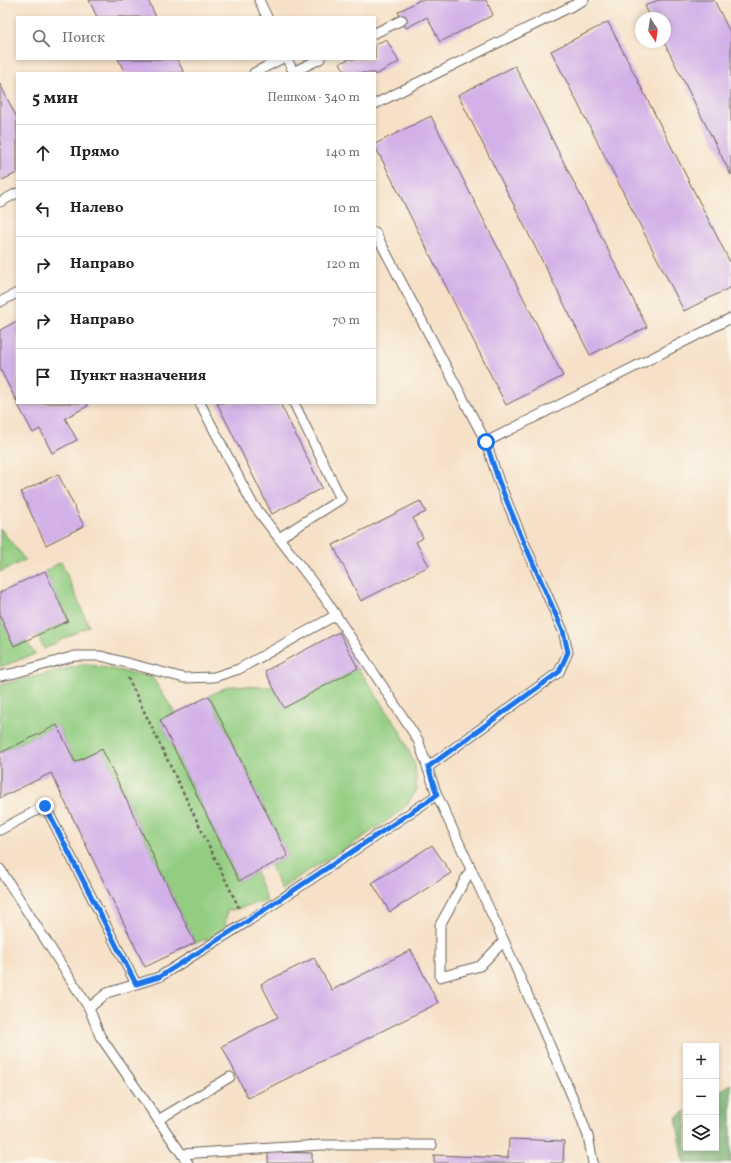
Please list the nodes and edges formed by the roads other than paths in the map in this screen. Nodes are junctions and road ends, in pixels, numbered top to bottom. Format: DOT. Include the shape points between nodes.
graph roads {
  1 [pos="258,0"];
  2 [pos="584,0"];
  3 [pos="266,16"];
  4 [pos="402,20"];
  5 [pos="376,33"];
  6 [pos="279,60"];
  7 [pos="287,60"];
  8 [pos="318,60"];
  9 [pos="256,72"];
  10 [pos="293,72"];
  11 [pos="376,104"];
  12 [pos="16,194"];
  13 [pos="0,202"];
  14 [pos="376,234"];
  15 [pos="16,294"];
  16 [pos="0,302"];
  17 [pos="731,318"];
  18 [pos="201,404"];
  19 [pos="294,404"];
  20 [pos="486,442"];
  21 [pos="279,538"];
  22 [pos="336,615"];
  23 [pos="0,676"];
  24 [pos="428,767"];
  25 [pos="437,795"];
  26 [pos="0,830"];
  27 [pos="0,869"];
  28 [pos="471,869"];
  29 [pos="504,941"];
  30 [pos="136,984"];
  31 [pos="89,1008"];
  32 [pos="230,1077"];
  33 [pos="158,1120"];
  34 [pos="432,1145"];
  35 [pos="182,1154"];
  36 [pos="188,1163"];
  37 [pos="593,1163"];
  1 -- 3 [label="lane"];
  2 -- 11 [label="lane"];
  4 -- 5 [label="lane"];
  6 -- 9 [label="lane"];
  7 -- 10 [label="lane"];
  8 -- 10 [label="lane"];
  12 -- 13 [label="lane"];
  14 -- 20 [label="lane"];
  15 -- 16 [label="lane"];
  17 -- 20 [label="lane"];
  18 -- 21 [label="lane" via="252,503"];
  19 -- 21 [label="lane" via="341,499"];
  20 -- 24 [label="lane" via="499,482 563,631 568,652 559,672"];
  21 -- 22 [label="lane"];
  22 -- 23 [label="lane" via="239,669 214,677 184,678 101,656 76,656"];
  22 -- 24 [label="lane" via="418,740"];
  24 -- 25 [label="lane"];
  25 -- 28 [label="lane"];
  25 -- 30 [label="lane" via="159,977"];
  26 -- 30 [label="lane" via="45,806"];
  27 -- 31 [label="lane"];
  28 -- 29 [label="lane"];
  28 -- 29 [label="lane" via="440,925 440,977 480,966"];
  29 -- 37 [label="lane" via="579,1112 588,1136"];
  30 -- 31 [label="lane" via="107,993"];
  31 -- 33 [label="lane" via="100,1036"];
  32 -- 33 [label="lane"];
  33 -- 35 [label="lane"];
  34 -- 35 [label="lane" via="320,1145"];
  35 -- 36 [label="lane"];
}
